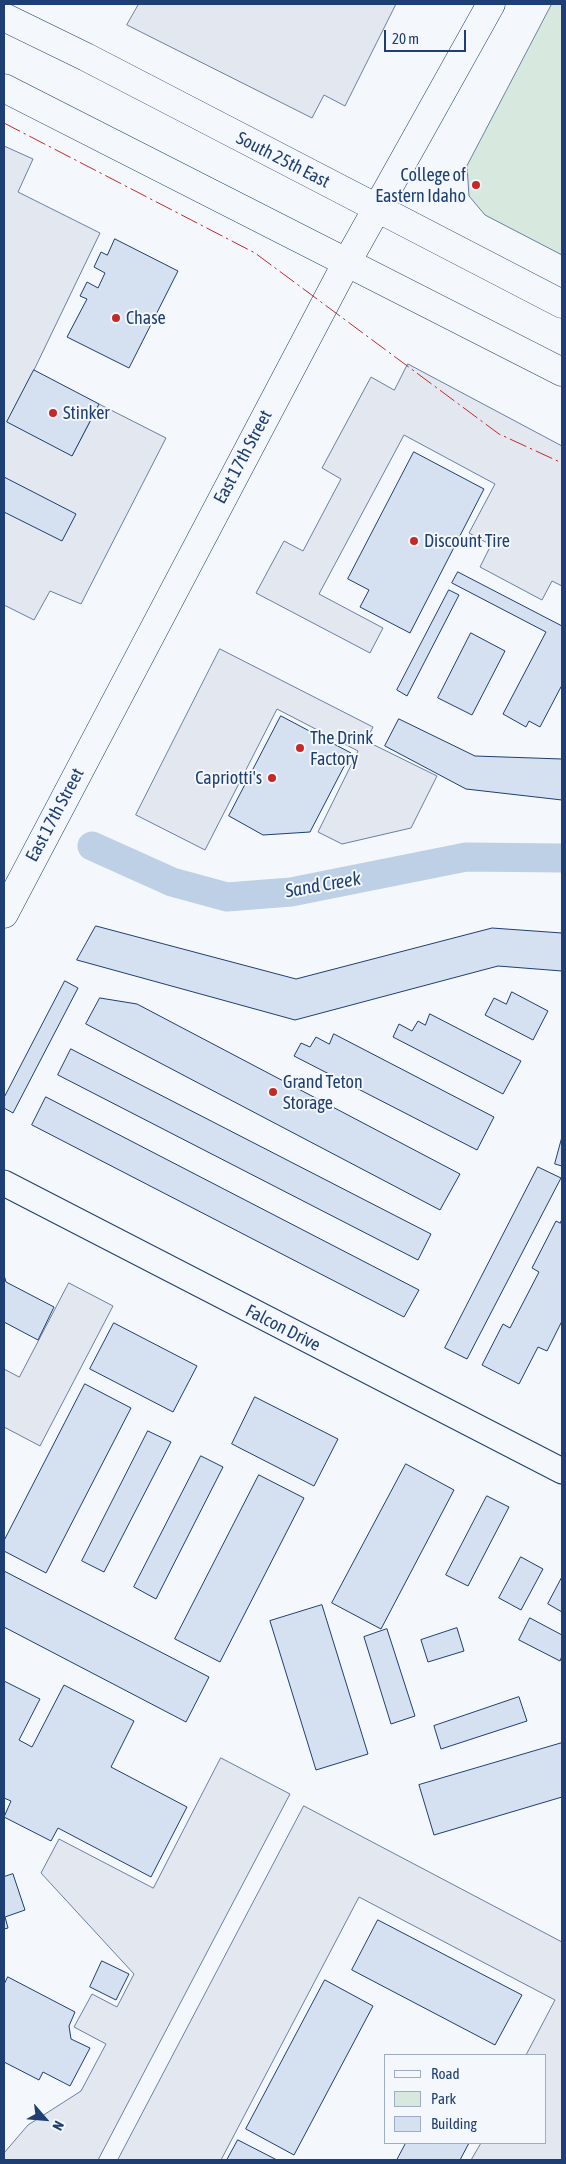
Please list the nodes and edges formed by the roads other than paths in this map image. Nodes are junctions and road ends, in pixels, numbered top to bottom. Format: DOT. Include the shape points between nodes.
graph roads {
  1 [pos="491,4"];
  2 [pos="4,17"];
  3 [pos="4,88"];
  4 [pos="377,208"];
  5 [pos="347,262"];
  6 [pos="562,304"];
  7 [pos="562,372"];
  8 [pos="4,914"];
  9 [pos="4,1183"];
  10 [pos="562,1471"];
  1 -- 4 [label="main road, East 17th Street"];
  2 -- 4 [label="main road, South 25th East"];
  3 -- 5 [label="main road"];
  4 -- 5 [label="main road, East 17th Street"];
  4 -- 6 [label="main road, South 25th East"];
  5 -- 7 [label="main road"];
  5 -- 8 [label="main road, East 17th Street"];
  9 -- 10 [label="street, Falcon Drive"];
}
